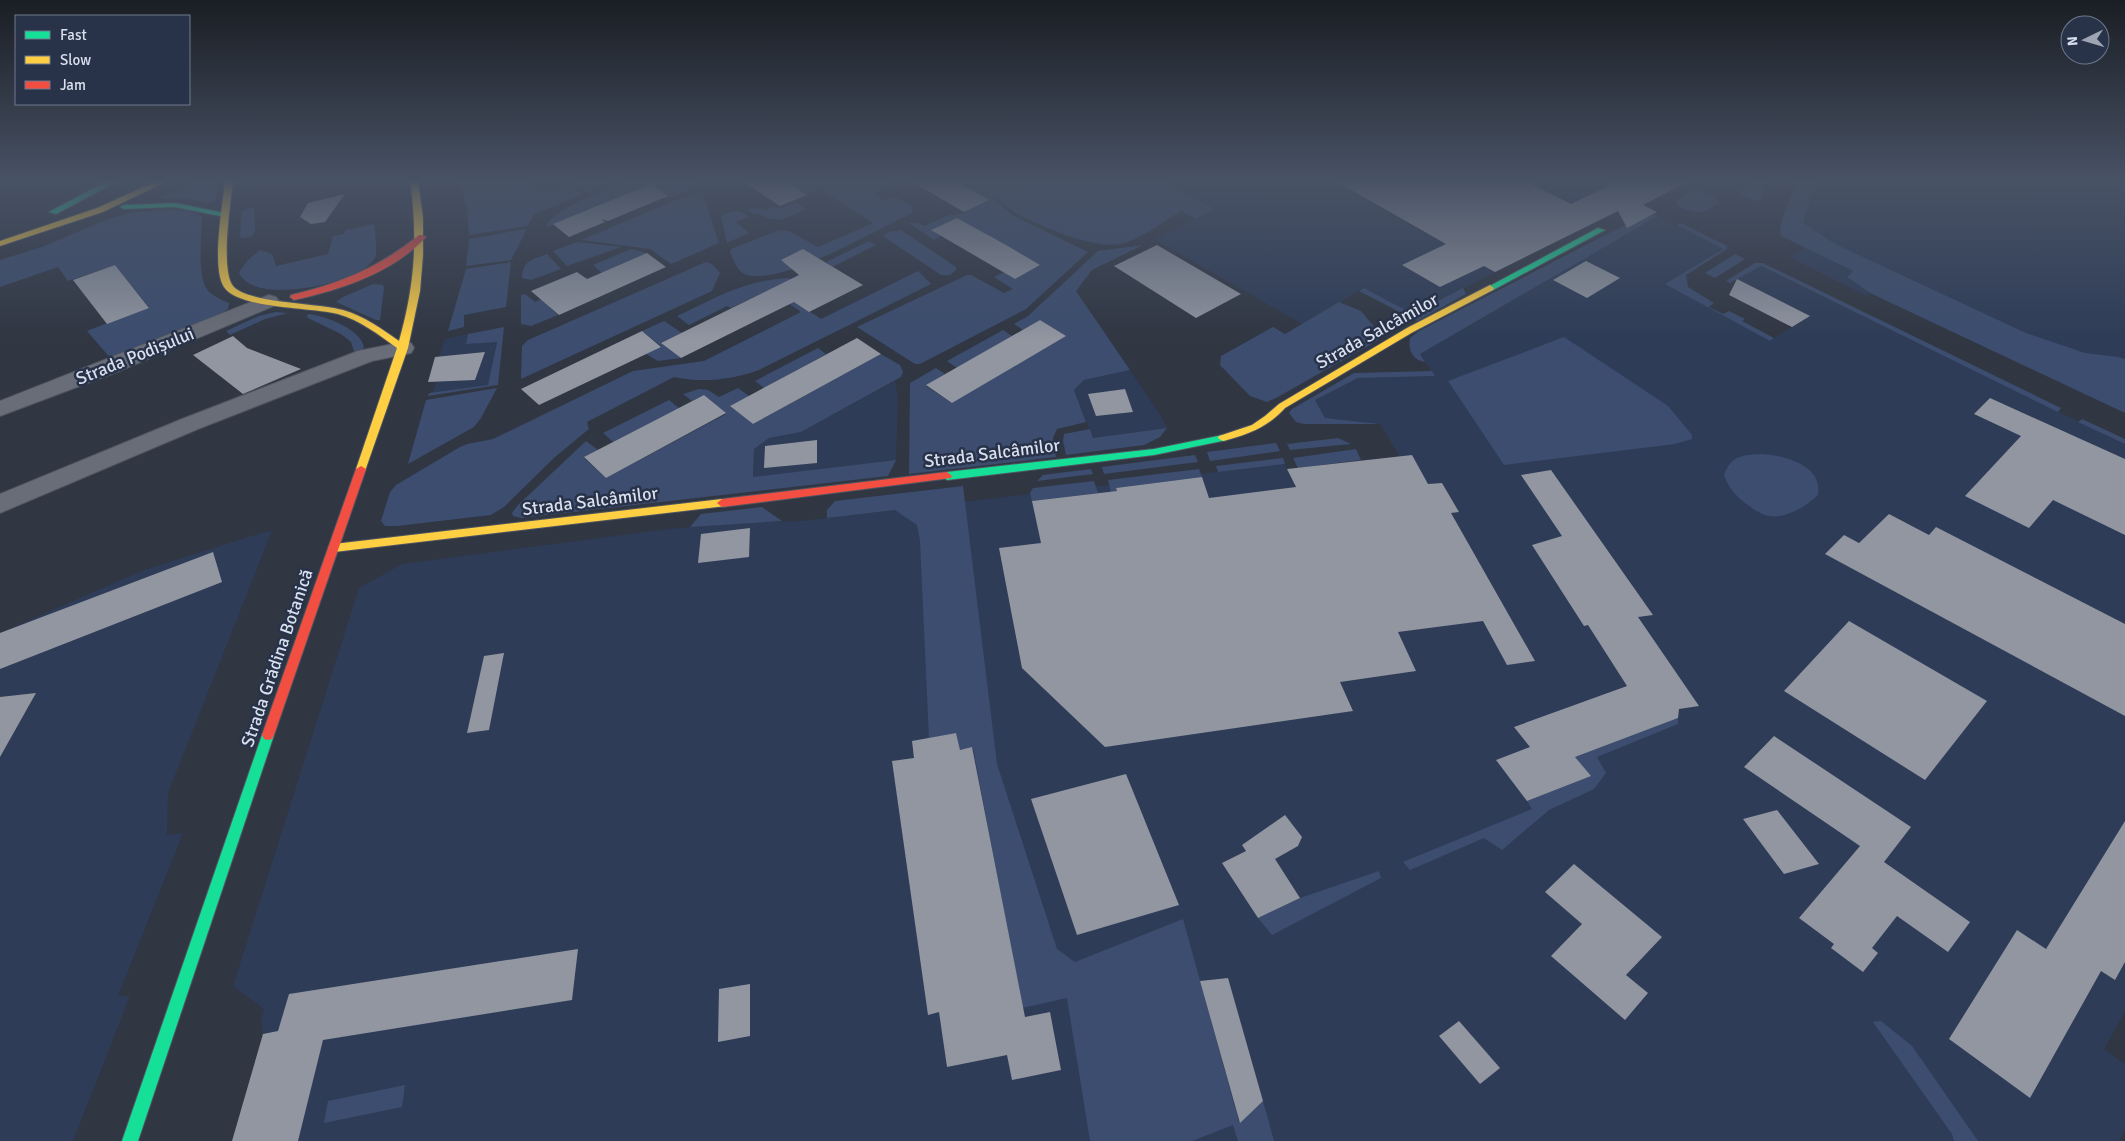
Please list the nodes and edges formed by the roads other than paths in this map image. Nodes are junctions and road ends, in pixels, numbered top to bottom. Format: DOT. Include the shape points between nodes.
graph roads {
  1 [pos="16,233"];
  2 [pos="27,233"];
  3 [pos="225,233"];
  4 [pos="1595,233"];
  5 [pos="422,236"];
  6 [pos="0,242"];
  7 [pos="268,301"];
  8 [pos="403,348"];
  9 [pos="0,409"];
  10 [pos="0,504"];
  11 [pos="334,548"];
  12 [pos="130,1141"];
  1 -- 6 [label="main road"];
  2 -- 6 [label="main road"];
  3 -- 7 [label="main road" via="224,272 233,293 251,300"];
  4 -- 11 [label="main road, Strada Salcâmilor" via="1410,330 1282,406 1270,419 1215,440 1154,452"];
  5 -- 7 [label="main road" via="390,261 349,284"];
  5 -- 8 [label="main road, Strada Grădina Botanică"];
  7 -- 8 [label="main road" via="325,307 355,317"];
  7 -- 9 [label="street, Strada Podișului" via="109,368"];
  8 -- 10 [label="street" via="366,356 190,424"];
  8 -- 11 [label="main road, Strada Grădina Botanică"];
  11 -- 12 [label="main road, Strada Grădina Botanică"];
}
